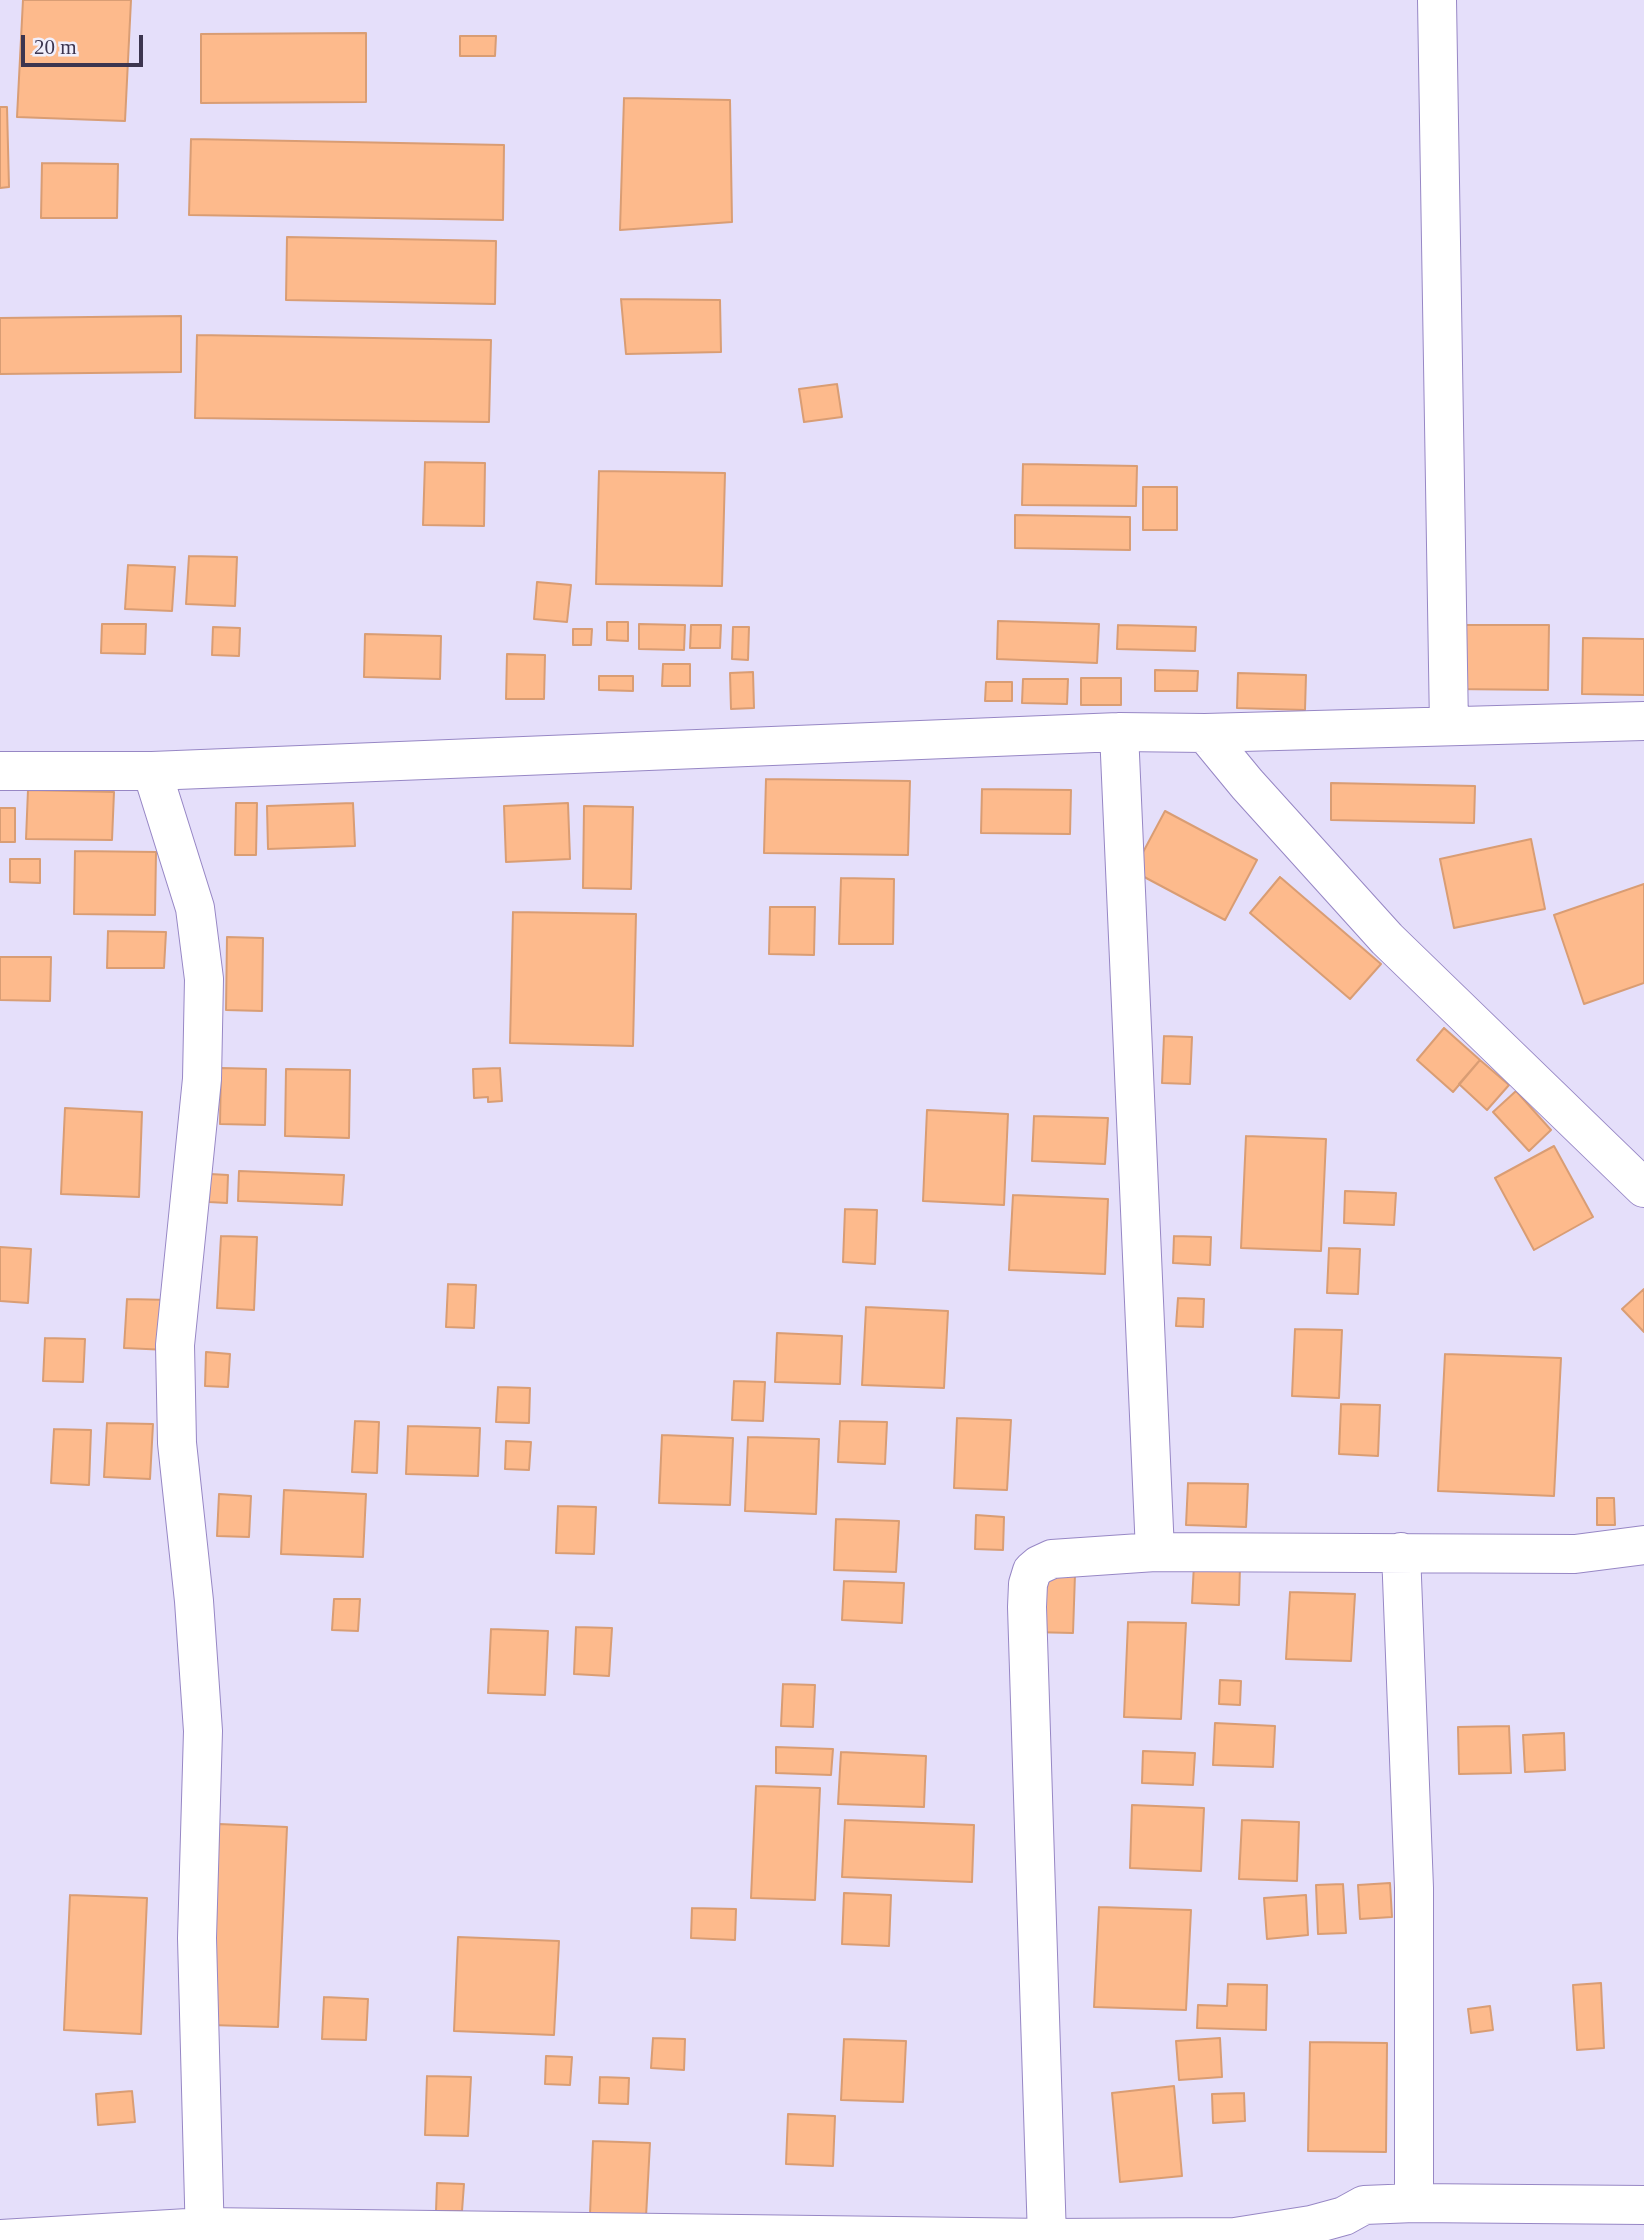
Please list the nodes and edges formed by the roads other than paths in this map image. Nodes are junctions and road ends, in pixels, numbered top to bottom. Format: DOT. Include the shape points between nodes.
graph roads {
  1 [pos="1437,0"];
  2 [pos="1644,721"];
  3 [pos="1449,726"];
  4 [pos="1119,732"];
  5 [pos="1205,733"];
  6 [pos="0,771"];
  7 [pos="152,771"];
  8 [pos="1644,1188"];
  9 [pos="1644,1545"];
  10 [pos="1155,1552"];
  11 [pos="1401,1552"];
  12 [pos="1414,2203"];
  13 [pos="1644,2205"];
  14 [pos="205,2233"];
  15 [pos="1047,2238"];
  16 [pos="0,2239"];
  1 -- 3 [label="street"];
  2 -- 3 [label="street"];
  3 -- 5 [label="street"];
  4 -- 5 [label="street"];
  4 -- 7 [label="street"];
  4 -- 10 [label="street"];
  5 -- 8 [label="street" via="1387,939"];
  6 -- 7 [label="street"];
  7 -- 14 [label="street" via="195,908 204,979 202,1079 176,1345 177,1443 203,1731 197,1938"];
  9 -- 11 [label="street" via="1575,1554"];
  10 -- 11 [label="street"];
  10 -- 15 [label="street" via="1052,1559 1039,1564 1028,1584"];
  11 -- 12 [label="street" via="1414,1888"];
  12 -- 13 [label="street"];
  12 -- 15 [label="street" via="1364,2205 1345,2216 1311,2225 1235,2237"];
  14 -- 15 [label="street"];
  14 -- 16 [label="street"];
}
